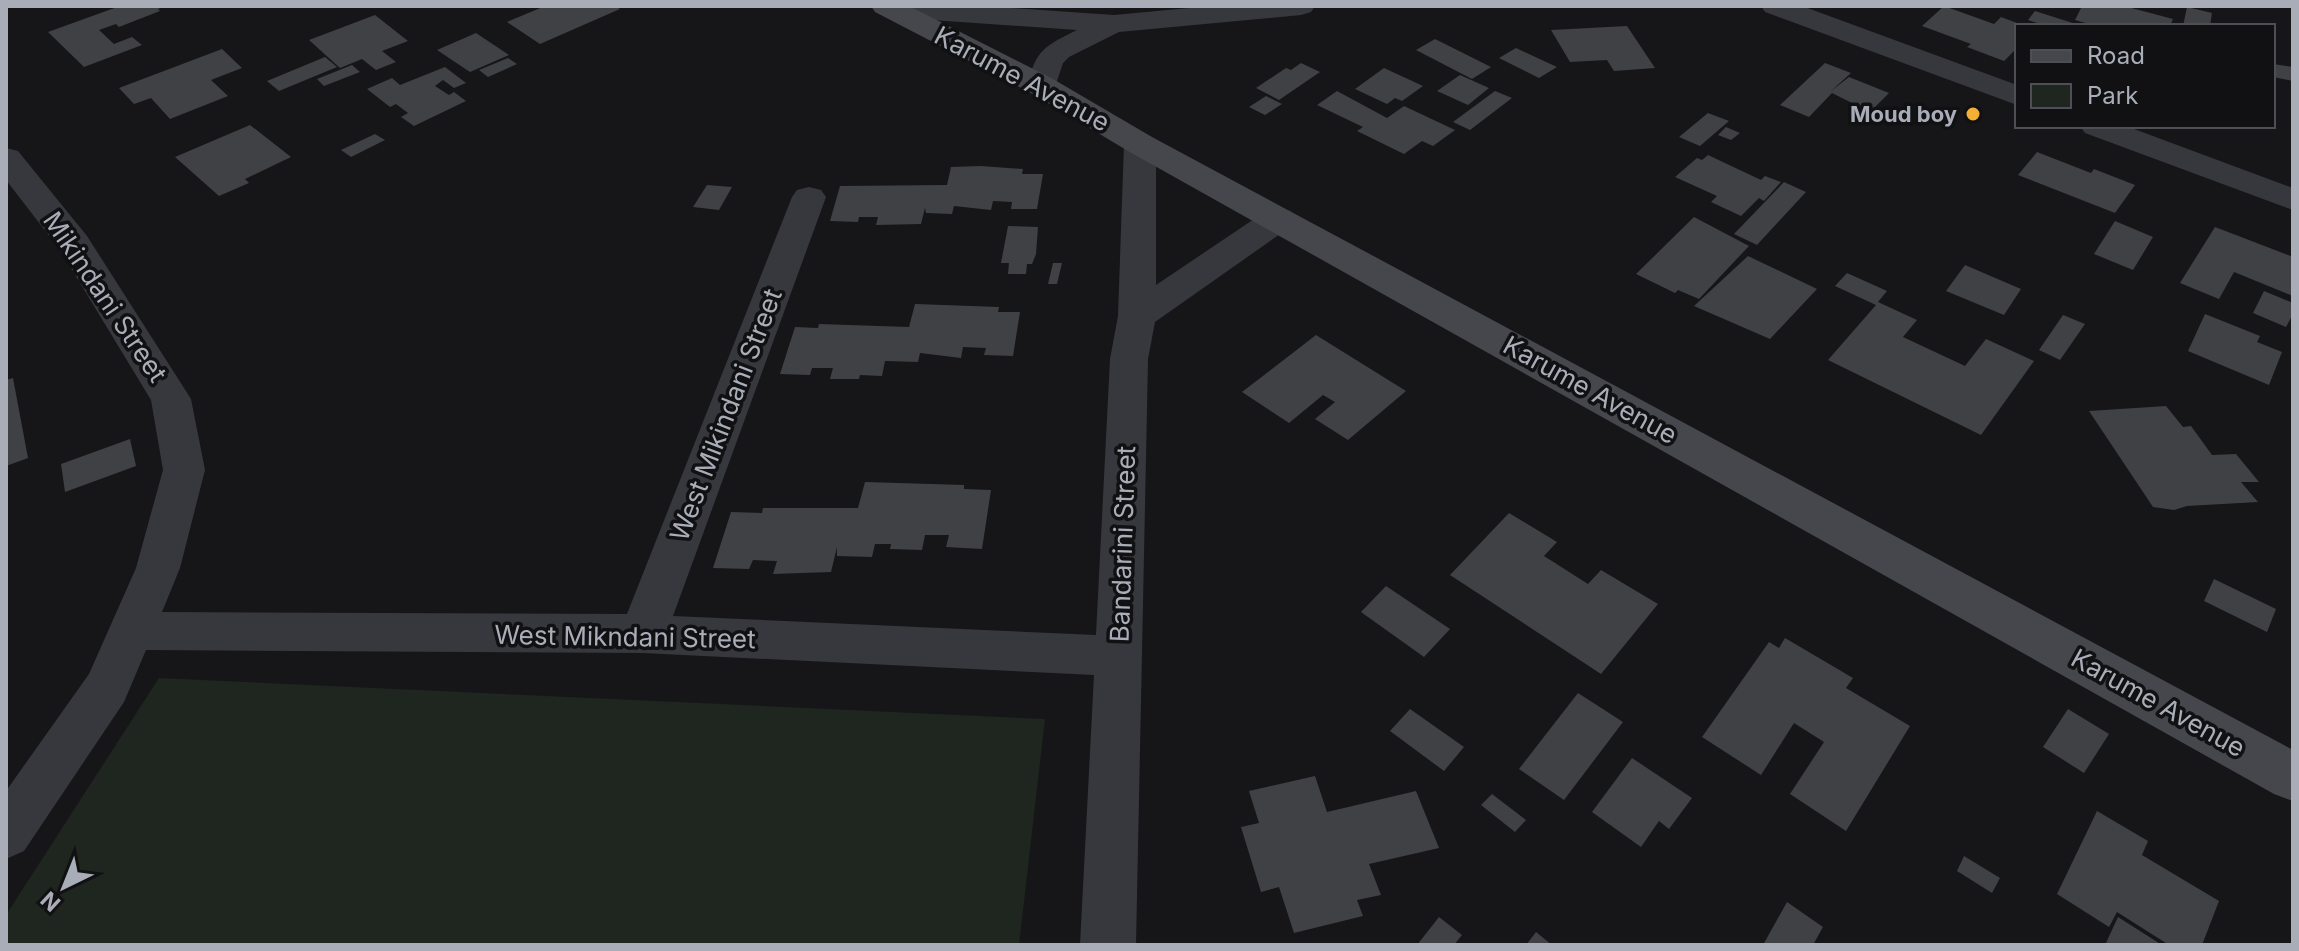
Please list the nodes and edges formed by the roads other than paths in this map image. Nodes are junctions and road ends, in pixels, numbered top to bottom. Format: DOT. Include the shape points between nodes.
graph roads {
  1 [pos="1301,6"];
  2 [pos="1775,6"];
  3 [pos="887,7"];
  4 [pos="1114,24"];
  5 [pos="1042,86"];
  6 [pos="2015,95"];
  7 [pos="2101,128"];
  8 [pos="1140,144"];
  9 [pos="6,158"];
  10 [pos="809,197"];
  11 [pos="2293,200"];
  12 [pos="1278,219"];
  13 [pos="1137,316"];
  14 [pos="131,631"];
  15 [pos="643,634"];
  16 [pos="1118,656"];
  17 [pos="2293,777"];
  18 [pos="6,834"];
  19 [pos="1108,945"];
  1 -- 4 [label="street"];
  2 -- 6 [label="street"];
  3 -- 4 [label="street"];
  3 -- 5 [label="main road, Karume Avenue"];
  4 -- 5 [label="street" via="1058,51 1048,61"];
  5 -- 8 [label="main road, Karume Avenue"];
  7 -- 11 [label="street"];
  8 -- 12 [label="main road, Karume Avenue"];
  8 -- 13 [label="street, Bandarini Street"];
  9 -- 14 [label="street, Mikindani Street" via="74,244 171,399 184,470 158,568"];
  10 -- 15 [label="street, West Mikindani Street"];
  12 -- 13 [label="street"];
  12 -- 17 [label="main road, Karume Avenue"];
  13 -- 16 [label="street, Bandarini Street" via="1129,359"];
  14 -- 15 [label="street, West Mikndani Street"];
  14 -- 18 [label="street, Mikindani Street" via="107,687"];
  15 -- 16 [label="street, West Mikndani Street"];
  16 -- 19 [label="street, Bandarini Street"];
}
